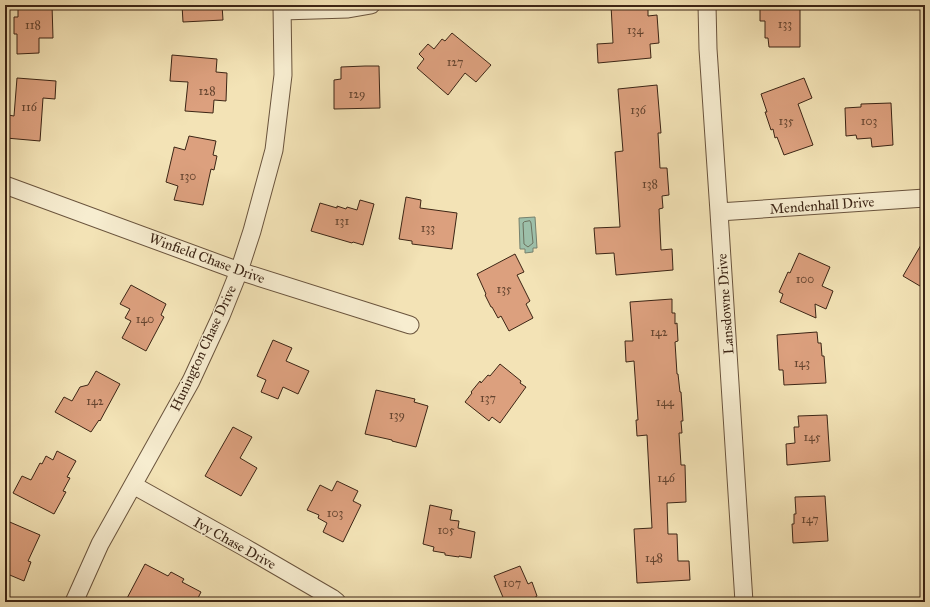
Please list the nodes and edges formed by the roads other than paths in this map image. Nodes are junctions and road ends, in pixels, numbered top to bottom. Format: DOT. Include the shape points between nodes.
graph roads {
  1 [pos="371,5"];
  2 [pos="707,5"];
  3 [pos="282,8"];
  4 [pos="5,185"];
  5 [pos="925,198"];
  6 [pos="719,212"];
  7 [pos="239,271"];
  8 [pos="410,325"];
  9 [pos="133,485"];
  10 [pos="74,602"];
  11 [pos="336,602"];
  12 [pos="744,602"];
  1 -- 3 [label="street" via="348,8"];
  2 -- 6 [label="street, Lansdowne Drive"];
  3 -- 7 [label="street, Hunington Chase Drive" via="283,75 274,150"];
  4 -- 7 [label="street, Winfield Chase Drive"];
  5 -- 6 [label="street, Mendenhall Drive"];
  6 -- 12 [label="street, Lansdowne Drive"];
  7 -- 8 [label="street, Winfield Chase Drive"];
  7 -- 9 [label="street, Hunington Chase Drive" via="191,382"];
  9 -- 10 [label="street, Hunington Chase Drive" via="100,544"];
  9 -- 11 [label="street, Ivy Chase Drive" via="271,562"];
}
